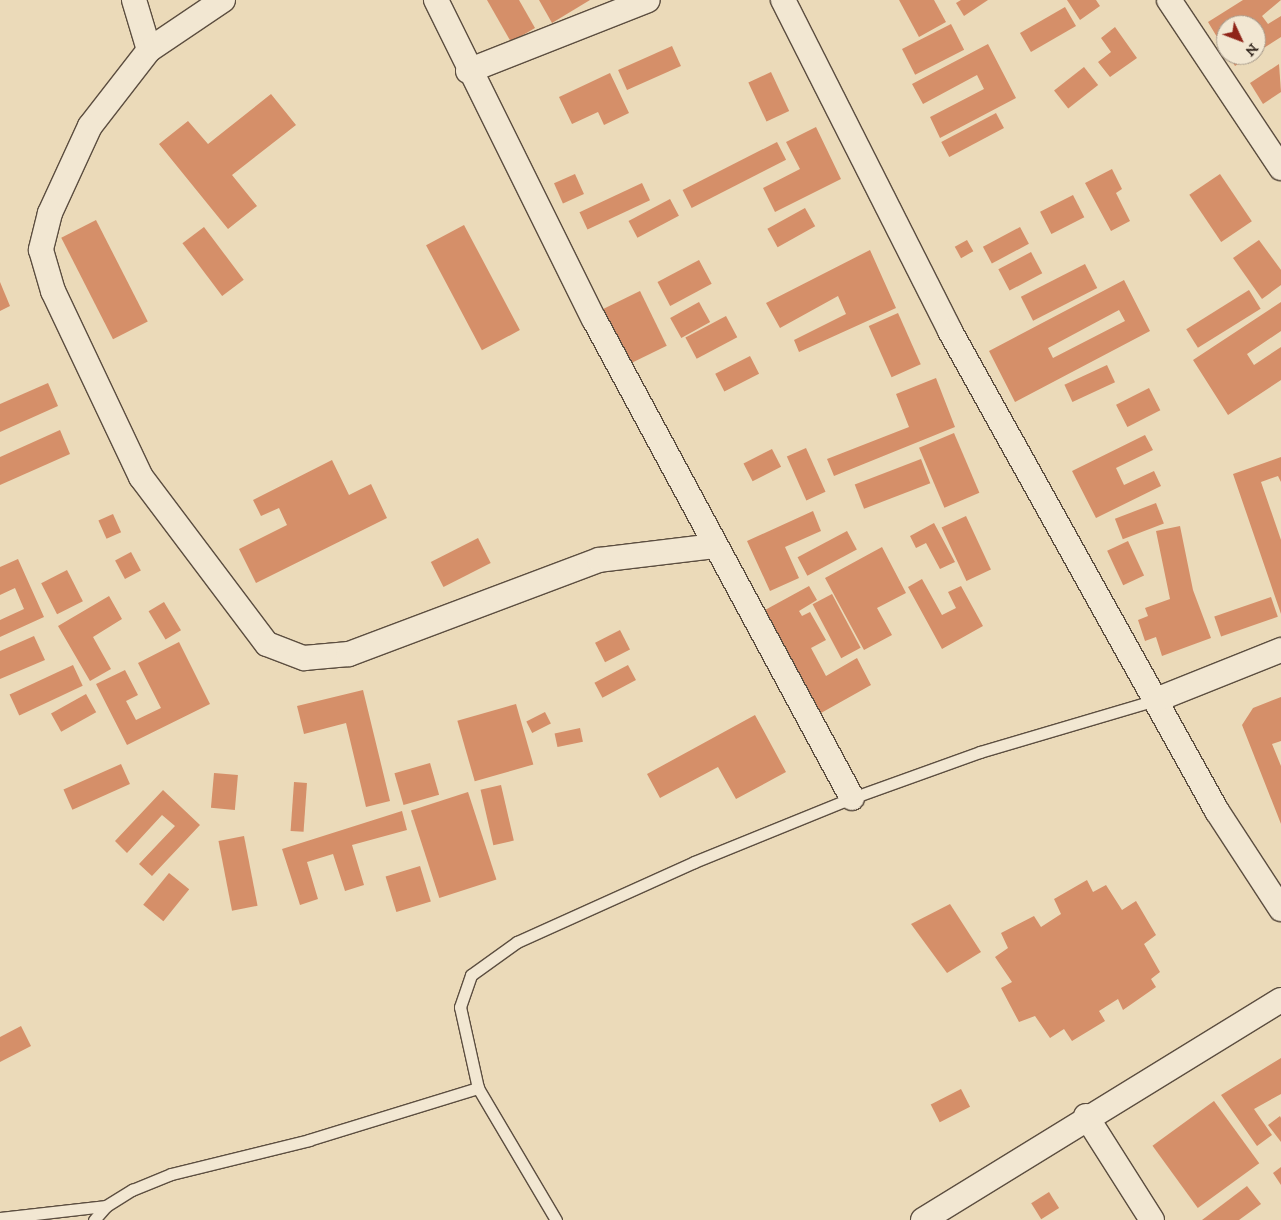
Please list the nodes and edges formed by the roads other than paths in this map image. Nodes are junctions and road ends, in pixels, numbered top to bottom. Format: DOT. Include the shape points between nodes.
graph roads {
  1 [pos="134,0"];
  2 [pos="222,0"];
  3 [pos="436,0"];
  4 [pos="648,0"];
  5 [pos="783,0"];
  6 [pos="1169,0"];
  7 [pos="149,50"];
  8 [pos="468,71"];
  9 [pos="1281,168"];
  10 [pos="715,546"];
  11 [pos="1281,650"];
  12 [pos="1156,700"];
  13 [pos="852,798"];
  14 [pos="1281,909"];
  15 [pos="1281,1000"];
  16 [pos="478,1088"];
  17 [pos="1086,1116"];
  18 [pos="106,1206"];
  19 [pos="0,1218"];
  20 [pos="94,1220"];
  21 [pos="556,1220"];
  22 [pos="923,1220"];
  23 [pos="1152,1220"];
  1 -- 7 [label="street"];
  2 -- 7 [label="street"];
  3 -- 8 [label="street"];
  4 -- 8 [label="street"];
  5 -- 12 [label="street" via="950,331"];
  6 -- 9 [label="street"];
  7 -- 10 [label="street" via="90,126 50,213 41,250 53,291 141,477 267,644 304,658 349,654 446,614 599,560"];
  8 -- 10 [label="street"];
  10 -- 13 [label="street"];
  11 -- 12 [label="street"];
  12 -- 13 [label="lane" via="980,752"];
  12 -- 14 [label="street" via="1217,811"];
  13 -- 16 [label="lane" via="694,862 517,942 471,975 460,1007"];
  15 -- 17 [label="street"];
  16 -- 18 [label="lane" via="309,1140 171,1174"];
  16 -- 21 [label="lane"];
  17 -- 22 [label="street"];
  17 -- 23 [label="street"];
  18 -- 19 [label="lane"];
  18 -- 20 [label="lane"];
}
